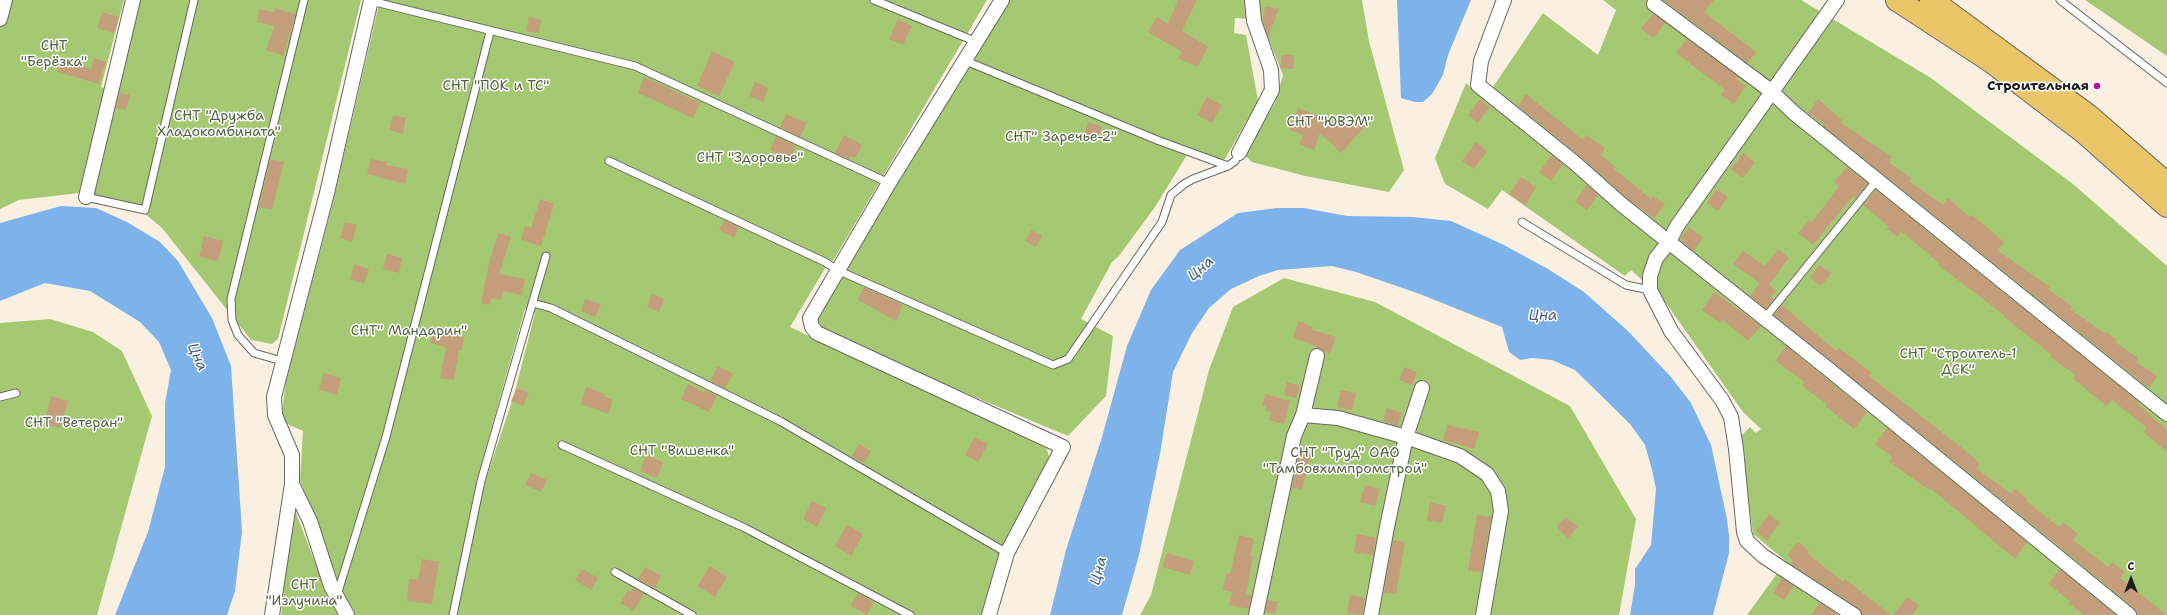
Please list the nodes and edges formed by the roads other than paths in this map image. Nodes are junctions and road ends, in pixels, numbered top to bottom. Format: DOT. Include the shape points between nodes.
graph roads {
  1 [pos="5,0"];
  2 [pos="133,0"];
  3 [pos="194,0"];
  4 [pos="304,0"];
  5 [pos="371,0"];
  6 [pos="874,0"];
  7 [pos="1002,0"];
  8 [pos="1252,0"];
  9 [pos="1504,0"];
  10 [pos="1837,0"];
  11 [pos="1897,0"];
  12 [pos="1931,0"];
  13 [pos="2060,0"];
  14 [pos="1654,4"];
  15 [pos="0,19"];
  16 [pos="490,32"];
  17 [pos="977,42"];
  18 [pos="966,61"];
  19 [pos="2167,83"];
  20 [pos="1771,91"];
  21 [pos="1239,152"];
  22 [pos="609,161"];
  23 [pos="1228,166"];
  24 [pos="1877,180"];
  25 [pos="889,183"];
  26 [pos="2167,184"];
  27 [pos="86,197"];
  28 [pos="2167,206"];
  29 [pos="1522,222"];
  30 [pos="1668,242"];
  31 [pos="546,256"];
  32 [pos="837,270"];
  33 [pos="1650,290"];
  34 [pos="534,304"];
  35 [pos="1765,318"];
  36 [pos="1316,356"];
  37 [pos="282,361"];
  38 [pos="1422,388"];
  39 [pos="16,393"];
  40 [pos="0,397"];
  41 [pos="2167,414"];
  42 [pos="1303,415"];
  43 [pos="1406,437"];
  44 [pos="562,445"];
  45 [pos="292,484"];
  46 [pos="1007,554"];
  47 [pos="615,572"];
  48 [pos="336,597"];
  49 [pos="272,615"];
  50 [pos="347,615"];
  51 [pos="453,615"];
  52 [pos="692,615"];
  53 [pos="910,615"];
  54 [pos="989,615"];
  55 [pos="1256,615"];
  56 [pos="1371,615"];
  57 [pos="1483,615"];
  58 [pos="1854,615"];
  59 [pos="2129,615"];
  1 -- 15 [label="street"];
  2 -- 27 [label="street"];
  3 -- 27 [label="lane" via="145,210"];
  4 -- 37 [label="lane" via="230,298 232,320 238,335 254,353"];
  5 -- 16 [label="lane"];
  5 -- 37 [label="street" via="327,193"];
  6 -- 17 [label="lane"];
  7 -- 17 [label="street"];
  8 -- 21 [label="street" via="1255,26 1271,70 1272,90"];
  9 -- 30 [label="street" via="1481,61 1478,85"];
  10 -- 20 [label="street"];
  11 -- 28 [label="main road" via="1992,62 2085,133"];
  12 -- 26 [label="main road" via="2089,116"];
  13 -- 19 [label="lane"];
  14 -- 20 [label="street"];
  16 -- 25 [label="lane" via="635,66"];
  16 -- 48 [label="lane" via="386,437"];
  17 -- 18 [label="street"];
  18 -- 23 [label="lane" via="1157,140"];
  18 -- 25 [label="street"];
  20 -- 24 [label="street" via="1794,113"];
  20 -- 30 [label="street"];
  21 -- 23 [label="lane" via="1235,161"];
  22 -- 32 [label="lane" via="825,262"];
  23 -- 32 [label="lane" via="1193,179 1171,195 1162,222 1068,359 1053,365"];
  24 -- 35 [label="lane"];
  24 -- 41 [label="street"];
  25 -- 32 [label="street"];
  29 -- 33 [label="lane" via="1626,285"];
  30 -- 33 [label="street" via="1651,268"];
  30 -- 35 [label="street"];
  31 -- 34 [label="lane"];
  32 -- 46 [label="street" via="811,314 810,323 817,333 1063,447"];
  33 -- 58 [label="street" via="1671,331 1731,416 1747,540 1763,556"];
  34 -- 46 [label="lane" via="551,308 780,421"];
  34 -- 51 [label="lane" via="481,481"];
  35 -- 59 [label="street"];
  36 -- 42 [label="street"];
  37 -- 45 [label="street" via="274,397 275,415 292,455"];
  38 -- 43 [label="street"];
  39 -- 40 [label="lane"];
  42 -- 43 [label="street" via="1338,418"];
  42 -- 55 [label="street" via="1294,436"];
  43 -- 56 [label="street"];
  43 -- 57 [label="street" via="1460,456 1487,474 1498,491 1501,511"];
  44 -- 53 [label="lane" via="745,528"];
  45 -- 48 [label="street" via="310,521"];
  45 -- 49 [label="street"];
  46 -- 54 [label="street"];
  47 -- 52 [label="lane"];
  48 -- 50 [label="street"];
}
